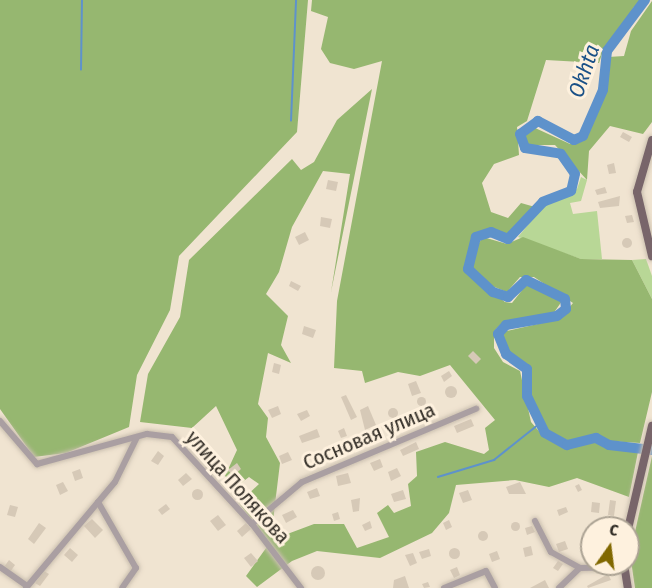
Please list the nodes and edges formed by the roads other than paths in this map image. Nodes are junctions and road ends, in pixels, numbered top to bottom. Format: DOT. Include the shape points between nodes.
graph roads {
  1 [pos="652,140"];
  2 [pos="652,256"];
  3 [pos="476,409"];
  4 [pos="0,422"];
  5 [pos="651,430"];
  6 [pos="137,437"];
  7 [pos="98,502"];
  8 [pos="631,516"];
  9 [pos="535,521"];
  10 [pos="252,524"];
  11 [pos="0,567"];
  12 [pos="580,568"];
  13 [pos="27,587"];
  14 [pos="122,588"];
  15 [pos="301,588"];
  16 [pos="444,588"];
  17 [pos="495,588"];
  18 [pos="559,588"];
  1 -- 2 [label="main road" via="638,192"];
  3 -- 10 [label="street, Сосновая улица" via="310,477"];
  4 -- 6 [label="street, улица Полякова" via="37,464"];
  5 -- 8 [label="main road"];
  6 -- 7 [label="street"];
  6 -- 10 [label="street, улица Полякова" via="158,433 178,441"];
  7 -- 13 [label="street"];
  7 -- 14 [label="street" via="136,568"];
  9 -- 12 [label="street" via="551,552"];
  10 -- 15 [label="street, улица Полякова"];
  11 -- 13 [label="street"];
  12 -- 18 [label="street"];
  16 -- 17 [label="street" via="486,571"];
}
